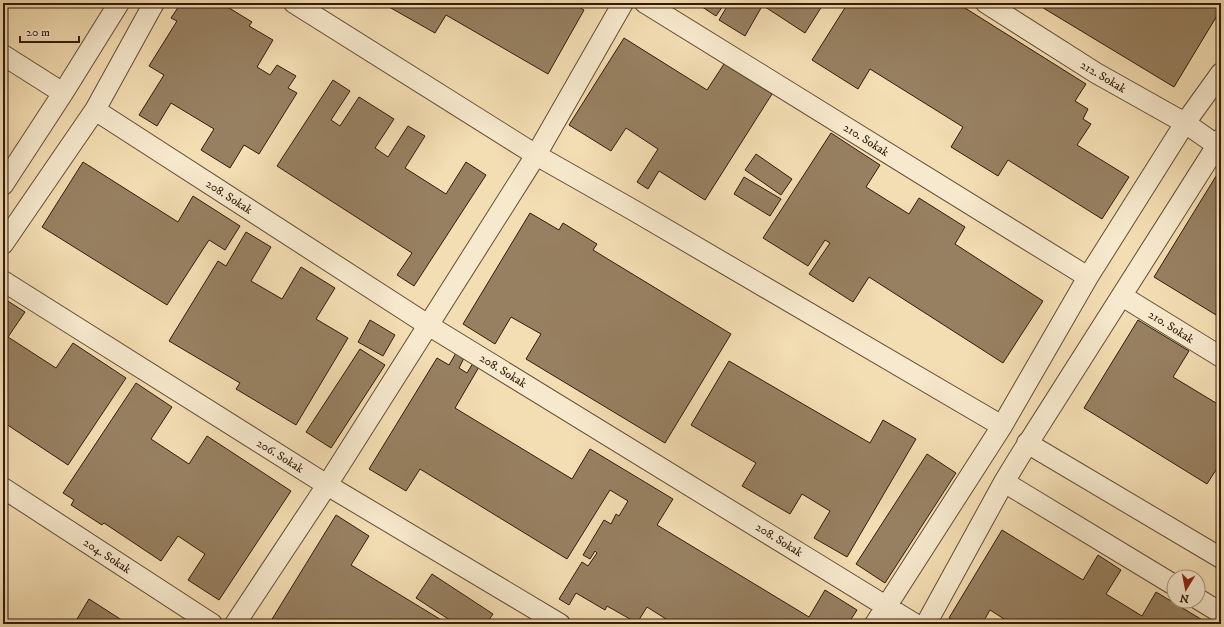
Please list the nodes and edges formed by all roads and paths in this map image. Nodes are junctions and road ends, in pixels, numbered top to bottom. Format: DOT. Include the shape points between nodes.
graph roads {
  1 [pos="119,3"];
  2 [pos="154,3"];
  3 [pos="294,3"];
  4 [pos="624,3"];
  5 [pos="645,3"];
  6 [pos="986,3"];
  7 [pos="3,55"];
  8 [pos="1221,73"];
  9 [pos="63,93"];
  10 [pos="95,110"];
  11 [pos="1185,124"];
  12 [pos="1219,144"];
  13 [pos="536,155"];
  14 [pos="3,185"];
  15 [pos="3,244"];
  16 [pos="1088,277"];
  17 [pos="3,282"];
  18 [pos="1122,296"];
  19 [pos="428,325"];
  20 [pos="1221,358"];
  21 [pos="1002,426"];
  22 [pos="1028,443"];
  23 [pos="1004,482"];
  24 [pos="327,485"];
  25 [pos="3,488"];
  26 [pos="1221,558"];
  27 [pos="1166,580"];
  28 [pos="1206,604"];
  29 [pos="886,606"];
  30 [pos="1221,613"];
  31 [pos="212,624"];
  32 [pos="235,624"];
  33 [pos="560,624"];
  34 [pos="875,624"];
  35 [pos="916,624"];
  36 [pos="926,624"];
  1 -- 9 [label="street"];
  2 -- 10 [label="street"];
  3 -- 13 [label="street"];
  4 -- 13 [label="street"];
  5 -- 16 [label="street, 210. Sokak"];
  6 -- 11 [label="street, 212. Sokak" via="1096,74"];
  7 -- 9 [label="street"];
  8 -- 11 [label="street"];
  9 -- 14 [label="street"];
  10 -- 15 [label="street"];
  10 -- 19 [label="street, 208. Sokak"];
  11 -- 12 [label="street, 212. Sokak"];
  11 -- 16 [label="street"];
  12 -- 18 [label="street"];
  13 -- 19 [label="street"];
  13 -- 21 [label="street"];
  16 -- 21 [label="street"];
  17 -- 24 [label="street, 206. Sokak"];
  18 -- 20 [label="street, 210. Sokak"];
  18 -- 22 [label="street"];
  19 -- 24 [label="street"];
  19 -- 29 [label="street, 208. Sokak"];
  21 -- 29 [label="street"];
  22 -- 23 [label="street"];
  22 -- 26 [label="street"];
  23 -- 27 [label="street"];
  23 -- 36 [label="street"];
  24 -- 32 [label="street"];
  24 -- 33 [label="street, 206. Sokak"];
  25 -- 31 [label="street, 204. Sokak"];
  28 -- 30 [label="street"];
  29 -- 34 [label="street"];
  29 -- 35 [label="street, 208. Sokak"];
}
